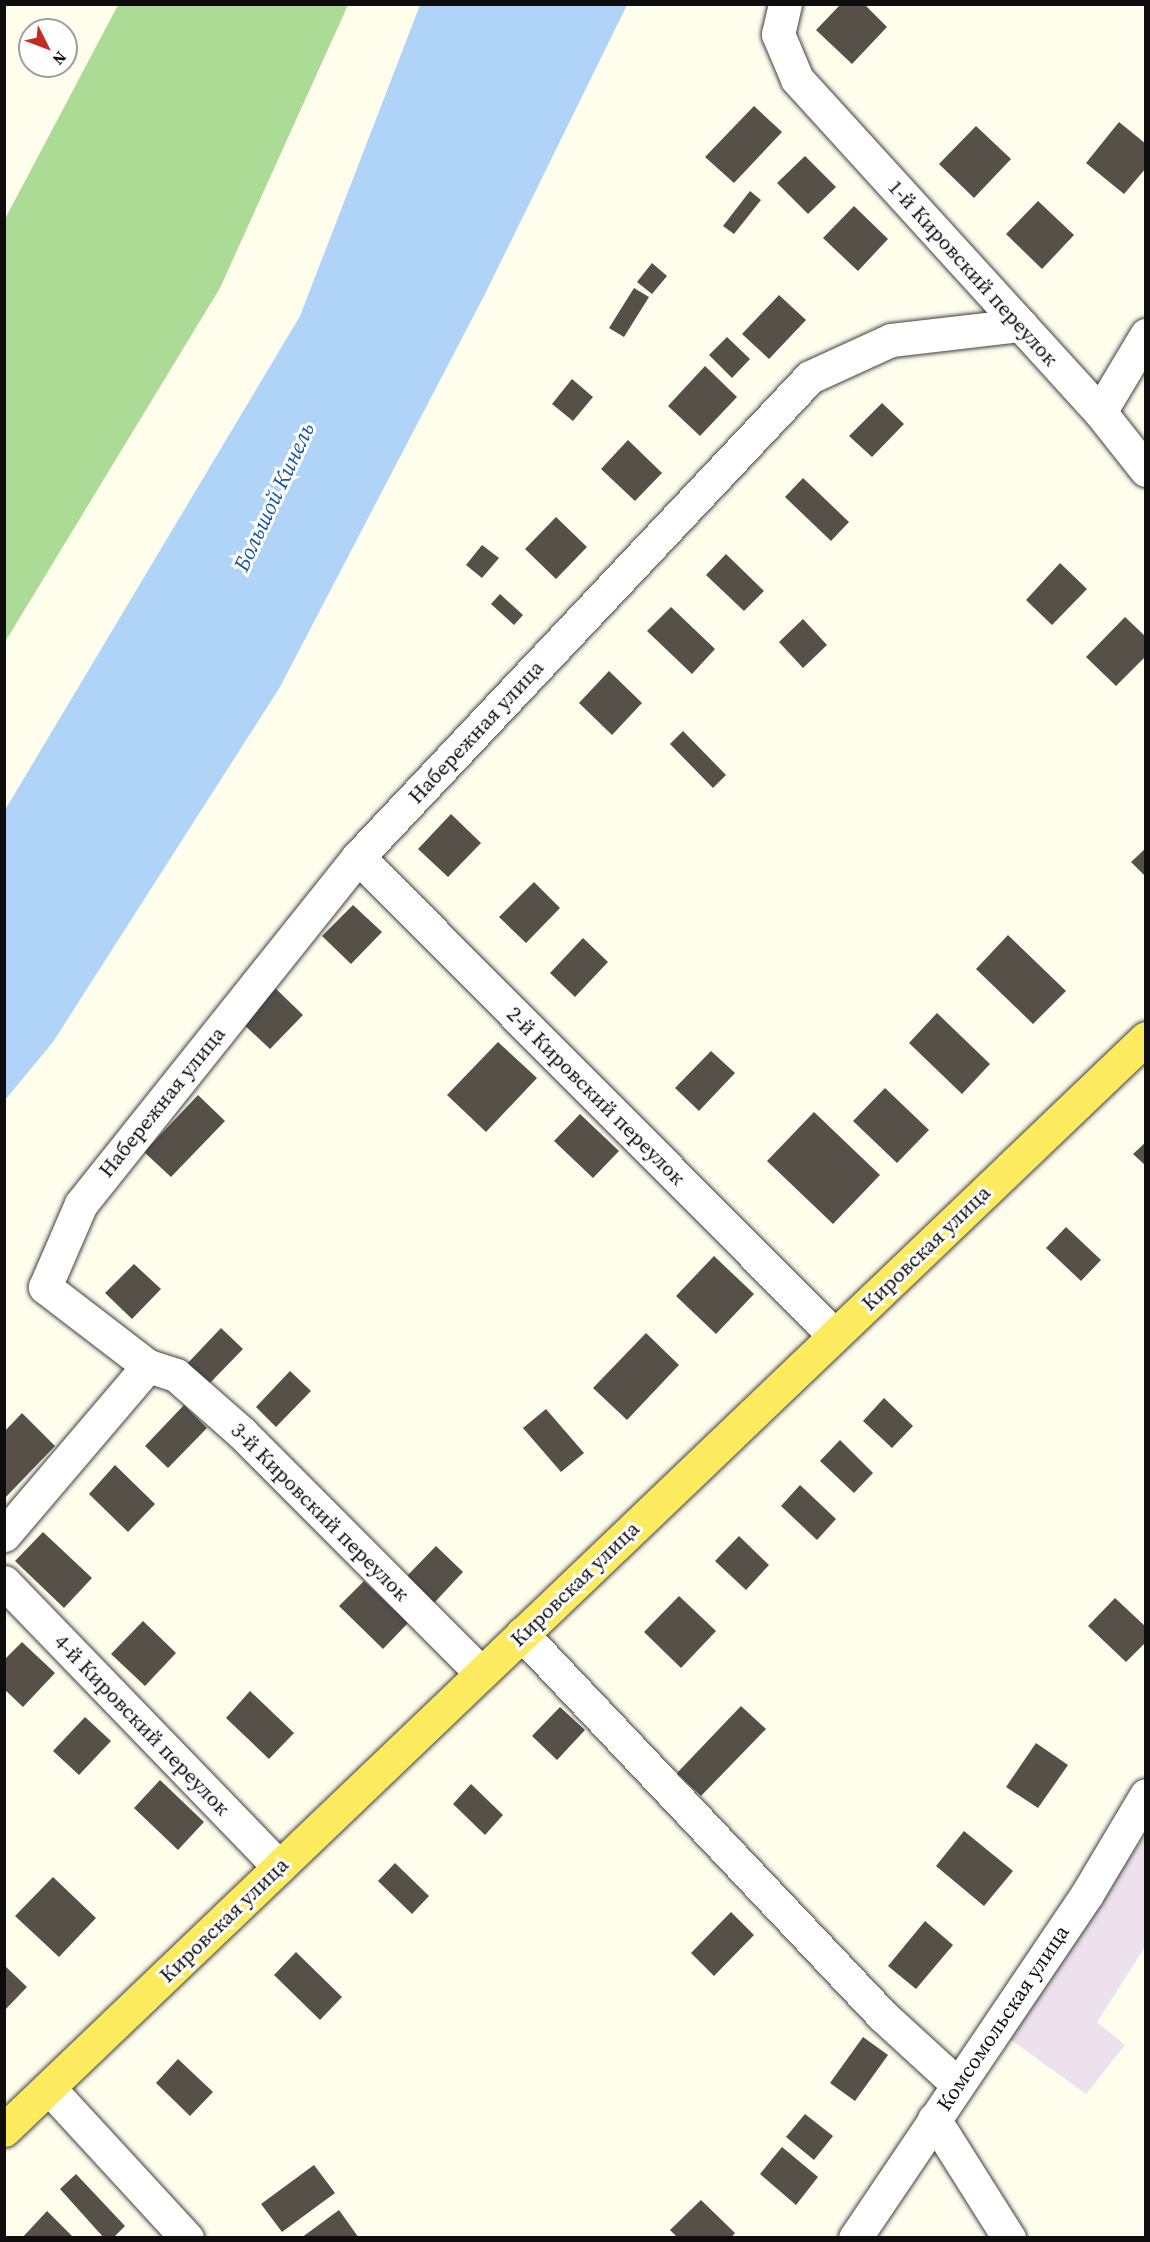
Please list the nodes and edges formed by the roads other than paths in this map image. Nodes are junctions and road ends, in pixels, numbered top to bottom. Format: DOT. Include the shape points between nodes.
graph roads {
  1 [pos="785,4"];
  2 [pos="1021,325"];
  3 [pos="1146,335"];
  4 [pos="1100,412"];
  5 [pos="1146,470"];
  6 [pos="358,857"];
  7 [pos="1144,1042"];
  8 [pos="45,1287"];
  9 [pos="834,1335"];
  10 [pos="148,1366"];
  11 [pos="4,1535"];
  12 [pos="4,1582"];
  13 [pos="522,1634"];
  14 [pos="482,1673"];
  15 [pos="1146,1795"];
  16 [pos="279,1867"];
  17 [pos="956,2083"];
  18 [pos="49,2088"];
  19 [pos="934,2119"];
  20 [pos="4,2130"];
  21 [pos="867,2232"];
  22 [pos="187,2238"];
  23 [pos="1009,2238"];
  1 -- 2 [label="street, 1-й Кировский переулок" via="778,34 797,79"];
  2 -- 4 [label="street, 1-й Кировский переулок"];
  2 -- 6 [label="street, Набережная улица" via="891,340 810,377"];
  3 -- 4 [label="street"];
  4 -- 5 [label="street, 1-й Кировский переулок"];
  6 -- 8 [label="street, Набережная улица" via="81,1204"];
  6 -- 9 [label="street, 2-й Кировский переулок"];
  7 -- 9 [label="main road, Кировская улица"];
  8 -- 10 [label="street, 3-й Кировский переулок"];
  9 -- 13 [label="main road, Кировская улица"];
  10 -- 11 [label="street"];
  10 -- 14 [label="street, 3-й Кировский переулок" via="176,1375 242,1433"];
  12 -- 16 [label="street, 4-й Кировский переулок"];
  13 -- 14 [label="main road, Кировская улица"];
  13 -- 17 [label="street" via="883,2016"];
  14 -- 16 [label="main road, Кировская улица"];
  15 -- 17 [label="street, Комсомольская улица" via="1087,1894"];
  16 -- 18 [label="main road, Кировская улица"];
  17 -- 19 [label="street, Комсомольская улица"];
  18 -- 20 [label="main road, Кировская улица"];
  18 -- 22 [label="street"];
  19 -- 21 [label="street, Комсомольская улица"];
  19 -- 23 [label="street"];
}
